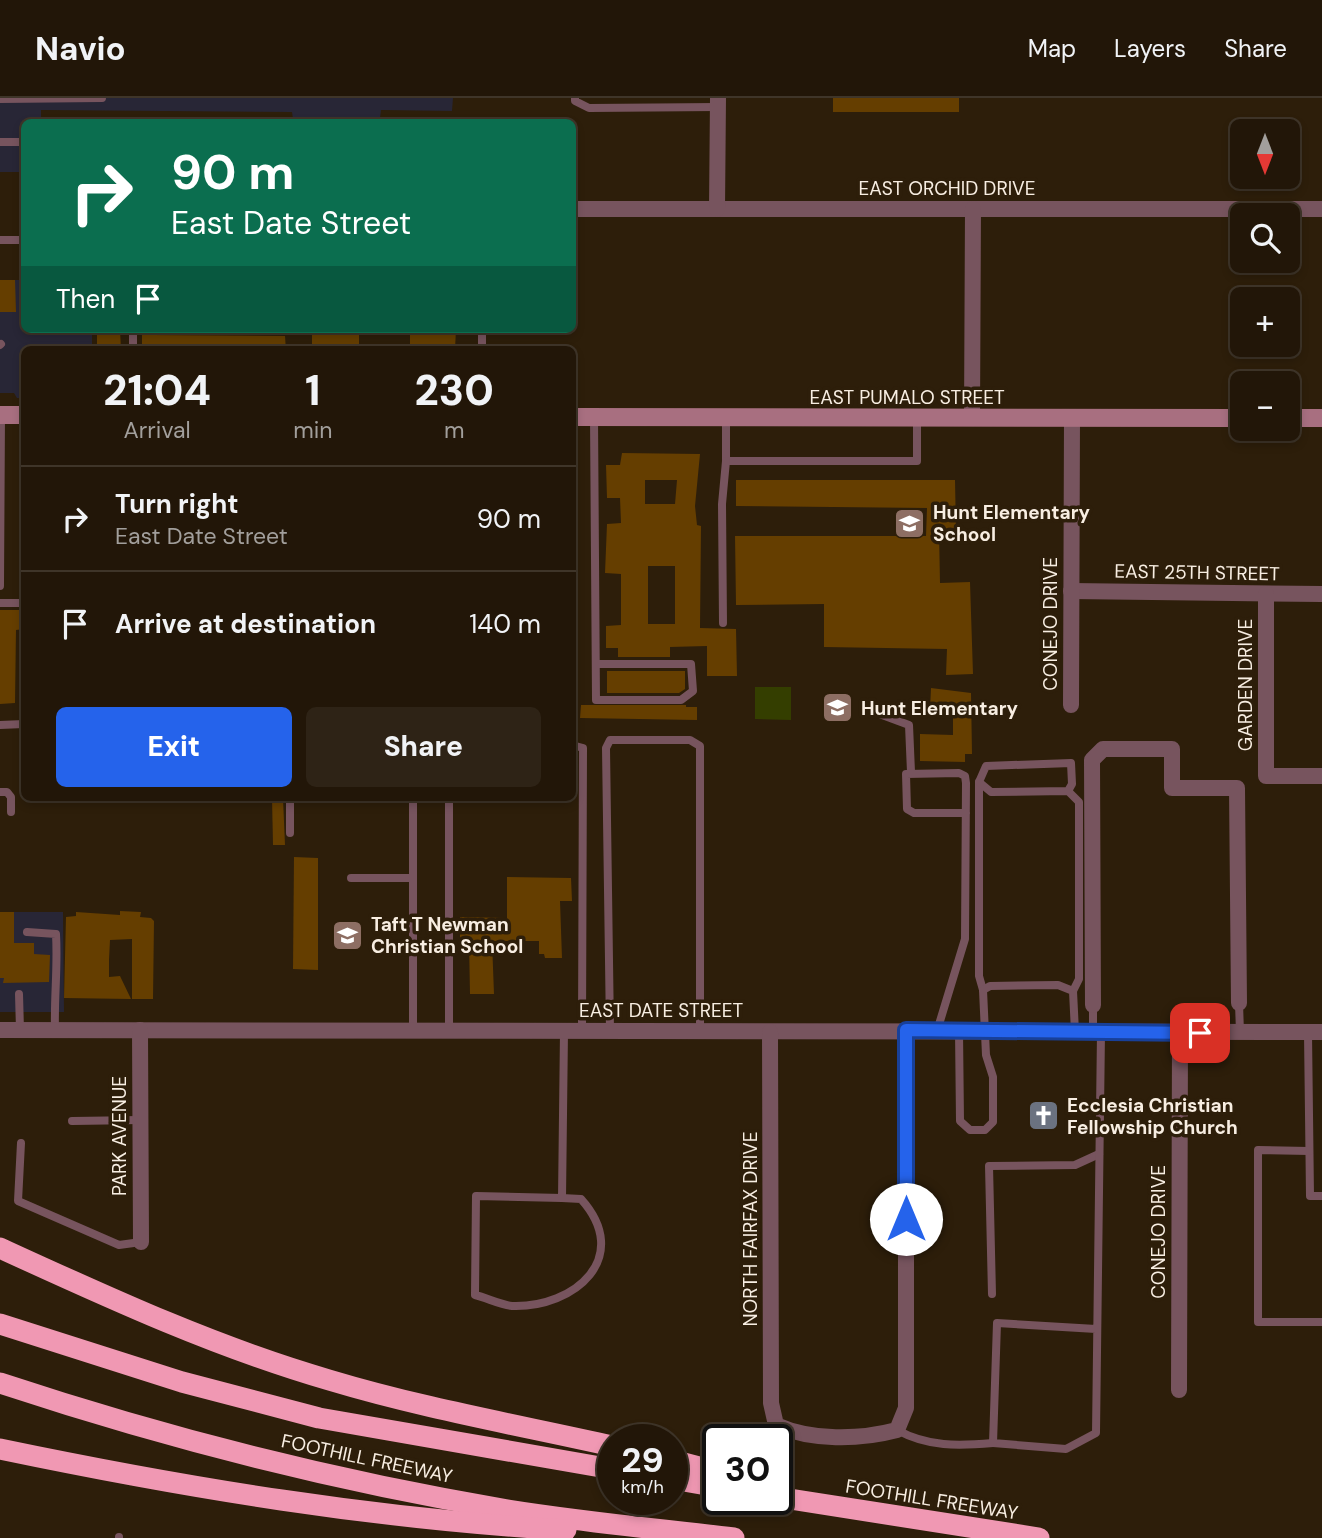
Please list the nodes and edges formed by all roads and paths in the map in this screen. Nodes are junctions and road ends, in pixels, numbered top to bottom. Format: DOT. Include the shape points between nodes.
graph roads {
  1 [pos="102,98"];
  2 [pos="575,98"];
  3 [pos="0,99"];
  4 [pos="718,103"];
  5 [pos="0,142"];
  6 [pos="20,142"];
  7 [pos="576,209"];
  8 [pos="718,209"];
  9 [pos="973,209"];
  10 [pos="1322,209"];
  11 [pos="0,240"];
  12 [pos="21,240"];
  13 [pos="1,415"];
  14 [pos="21,415"];
  15 [pos="576,417"];
  16 [pos="593,417"];
  17 [pos="726,418"];
  18 [pos="917,418"];
  19 [pos="972,418"];
  20 [pos="1072,418"];
  21 [pos="1230,418"];
  22 [pos="1300,418"];
  23 [pos="1322,418"];
  24 [pos="726,461"];
  25 [pos="1,509"];
  26 [pos="0,586"];
  27 [pos="1071,591"];
  28 [pos="1266,594"];
  29 [pos="1322,594"];
  30 [pos="0,603"];
  31 [pos="21,603"];
  32 [pos="723,623"];
  33 [pos="596,664"];
  34 [pos="1071,705"];
  35 [pos="874,712"];
  36 [pos="21,724"];
  37 [pos="0,725"];
  38 [pos="576,746"];
  39 [pos="911,772"];
  40 [pos="1322,776"];
  41 [pos="979,782"];
  42 [pos="1068,791"];
  43 [pos="0,792"];
  44 [pos="290,801"];
  45 [pos="413,801"];
  46 [pos="449,801"];
  47 [pos="11,812"];
  48 [pos="966,813"];
  49 [pos="289,833"];
  50 [pos="351,878"];
  51 [pos="413,878"];
  52 [pos="27,932"];
  53 [pos="983,990"];
  54 [pos="1073,991"];
  55 [pos="19,994"];
  56 [pos="1239,1003"];
  57 [pos="1093,1005"];
  58 [pos="0,1030"];
  59 [pos="20,1030"];
  60 [pos="55,1030"];
  61 [pos="140,1030"];
  62 [pos="906,1030"];
  63 [pos="413,1031"];
  64 [pos="449,1031"];
  65 [pos="564,1031"];
  66 [pos="582,1031"];
  67 [pos="610,1031"];
  68 [pos="700,1031"];
  69 [pos="937,1031"];
  70 [pos="959,1031"];
  71 [pos="986,1031"];
  72 [pos="770,1032"];
  73 [pos="1075,1032"];
  74 [pos="1097,1032"];
  75 [pos="1315,1032"];
  76 [pos="1180,1033"];
  77 [pos="1240,1033"];
  78 [pos="140,1120"];
  79 [pos="72,1121"];
  80 [pos="21,1143"];
  81 [pos="1309,1151"];
  82 [pos="1099,1154"];
  83 [pos="1322,1196"];
  84 [pos="562,1198"];
  85 [pos="141,1242"];
  86 [pos="0,1248"];
  87 [pos="992,1294"];
  88 [pos="1322,1322"];
  89 [pos="0,1324"];
  90 [pos="1096,1329"];
  91 [pos="0,1382"];
  92 [pos="1179,1390"];
  93 [pos="897,1430"];
  94 [pos="597,1442"];
  95 [pos="993,1443"];
  96 [pos="0,1449"];
  97 [pos="597,1466"];
  98 [pos="793,1493"];
  99 [pos="793,1500"];
  100 [pos="851,1509"];
  101 [pos="703,1538"];
  102 [pos="734,1538"];
  103 [pos="1039,1538"];
  1 -- 3 [label="lane"];
  2 -- 4 [label="lane" via="589,108"];
  4 -- 8 [label="street"];
  5 -- 6 [label="lane"];
  7 -- 8 [label="street, EAST ORCHID DRIVE"];
  8 -- 9 [label="street, EAST ORCHID DRIVE"];
  9 -- 10 [label="street, EAST ORCHID DRIVE"];
  9 -- 19 [label="street"];
  11 -- 12 [label="lane"];
  13 -- 14 [label="street"];
  13 -- 25 [label="lane"];
  15 -- 16 [label="street, EAST PUMALO STREET"];
  16 -- 17 [label="street, EAST PUMALO STREET"];
  16 -- 33 [label="lane"];
  17 -- 18 [label="street, EAST PUMALO STREET"];
  17 -- 24 [label="lane"];
  18 -- 19 [label="street, EAST PUMALO STREET"];
  18 -- 24 [label="lane" via="917,461"];
  19 -- 20 [label="street, EAST PUMALO STREET"];
  20 -- 21 [label="street, EAST PUMALO STREET"];
  20 -- 27 [label="street, CONEJO DRIVE"];
  22 -- 23 [label="street"];
  24 -- 32 [label="lane"];
  25 -- 26 [label="lane"];
  27 -- 28 [label="street, EAST 25TH STREET"];
  27 -- 34 [label="street, CONEJO DRIVE"];
  28 -- 29 [label="street, EAST 25TH STREET"];
  28 -- 40 [label="street, GARDEN DRIVE" via="1266,776"];
  30 -- 31 [label="lane"];
  33 -- 33 [label="lane" via="596,700 681,700 693,691 691,664"];
  35 -- 39 [label="lane" via="909,725"];
  36 -- 37 [label="lane"];
  38 -- 66 [label="lane" via="583,748"];
  39 -- 48 [label="lane" via="965,776"];
  39 -- 48 [label="lane" via="906,774 906,809"];
  41 -- 42 [label="lane" via="990,792"];
  41 -- 42 [label="lane" via="986,766 1059,761 1071,763"];
  41 -- 53 [label="lane" via="979,976"];
  42 -- 54 [label="lane" via="1079,802 1079,979"];
  43 -- 47 [label="lane" via="11,797"];
  44 -- 49 [label="lane"];
  45 -- 51 [label="lane"];
  46 -- 64 [label="lane"];
  48 -- 69 [label="lane" via="965,939"];
  50 -- 51 [label="lane"];
  51 -- 63 [label="lane"];
  52 -- 60 [label="lane" via="56,933"];
  53 -- 54 [label="lane" via="990,986 1058,985"];
  53 -- 71 [label="lane"];
  54 -- 73 [label="lane"];
  55 -- 59 [label="lane"];
  56 -- 57 [label="street" via="1237,788 1172,788 1172,749 1103,749 1092,760"];
  56 -- 77 [label="lane"];
  57 -- 74 [label="lane"];
  58 -- 59 [label="street, EAST DATE STREET"];
  59 -- 60 [label="street, EAST DATE STREET"];
  60 -- 61 [label="street, EAST DATE STREET"];
  61 -- 63 [label="street, EAST DATE STREET"];
  61 -- 78 [label="street, PARK AVENUE"];
  62 -- 69 [label="street, EAST DATE STREET"];
  62 -- 72 [label="street, EAST DATE STREET"];
  62 -- 93 [label="street" via="906,1408"];
  63 -- 64 [label="street, EAST DATE STREET"];
  64 -- 65 [label="street, EAST DATE STREET"];
  65 -- 66 [label="street, EAST DATE STREET"];
  65 -- 84 [label="lane"];
  66 -- 67 [label="street, EAST DATE STREET"];
  67 -- 68 [label="street, EAST DATE STREET"];
  67 -- 68 [label="lane" via="606,748 610,740 690,740 700,746"];
  68 -- 72 [label="street, EAST DATE STREET"];
  69 -- 70 [label="street, EAST DATE STREET"];
  70 -- 71 [label="street, EAST DATE STREET"];
  70 -- 71 [label="lane" via="960,1121 970,1130 985,1130 993,1122"];
  71 -- 73 [label="street, EAST DATE STREET"];
  72 -- 93 [label="street, NORTH FAIRFAX DRIVE" via="771,1403 776,1426 800,1436 877,1436"];
  73 -- 74 [label="street, EAST DATE STREET"];
  74 -- 76 [label="street, EAST DATE STREET"];
  74 -- 82 [label="lane"];
  75 -- 77 [label="street, EAST DATE STREET"];
  75 -- 81 [label="lane"];
  76 -- 77 [label="street, EAST DATE STREET"];
  76 -- 92 [label="street, CONEJO DRIVE"];
  78 -- 79 [label="lane"];
  78 -- 85 [label="street, PARK AVENUE"];
  80 -- 85 [label="lane" via="18,1200 120,1245"];
  81 -- 83 [label="lane" via="1310,1196"];
  81 -- 88 [label="lane" via="1258,1150 1258,1322"];
  82 -- 87 [label="lane" via="1075,1165 989,1166"];
  82 -- 90 [label="lane"];
  84 -- 84 [label="lane" via="476,1196 475,1295 511,1306 546,1302 582,1287 601,1248 599,1232 592,1212 580,1199"];
  86 -- 94 [label="highway" via="127,1306 318,1377"];
  89 -- 97 [label="highway, FOOTHILL FREEWAY" via="182,1382 318,1418"];
  90 -- 95 [label="lane" via="1096,1433 1066,1449"];
  90 -- 95 [label="lane" via="997,1323"];
  91 -- 102 [label="highway, FOOTHILL FREEWAY" via="154,1431 308,1471 509,1510"];
  93 -- 95 [label="lane" via="941,1445"];
  96 -- 101 [label="highway" via="285,1501 486,1525"];
  98 -- 100 [label="highway"];
  99 -- 100 [label="highway, FOOTHILL FREEWAY"];
  100 -- 103 [label="highway, FOOTHILL FREEWAY"];
}
